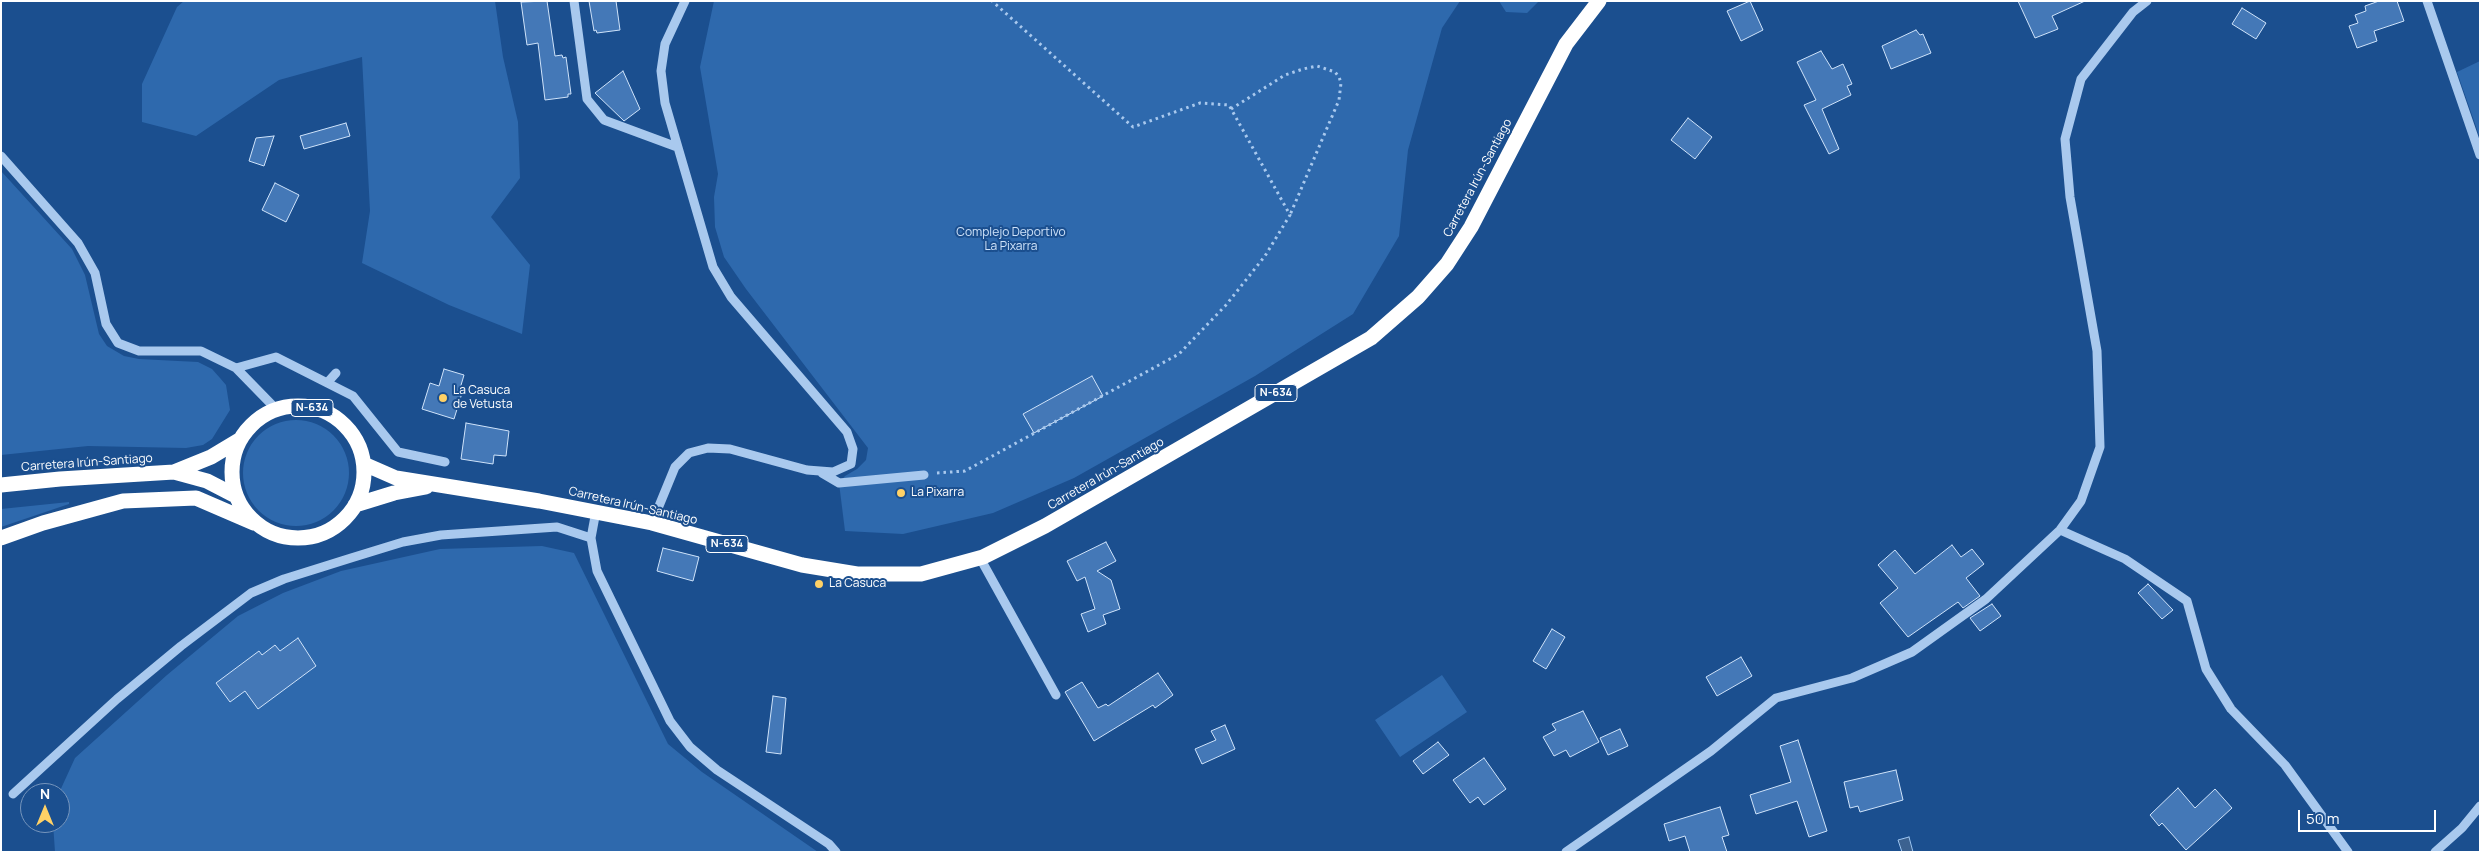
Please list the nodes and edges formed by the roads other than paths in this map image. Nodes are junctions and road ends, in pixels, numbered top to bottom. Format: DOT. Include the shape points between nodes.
graph roads {
  1 [pos="574,1"];
  2 [pos="685,1"];
  3 [pos="1599,1"];
  4 [pos="2146,1"];
  5 [pos="2428,1"];
  6 [pos="677,147"];
  7 [pos="2480,155"];
  8 [pos="1,156"];
  9 [pos="236,368"];
  10 [pos="336,373"];
  11 [pos="327,383"];
  12 [pos="276,409"];
  13 [pos="241,438"];
  14 [pos="445,462"];
  15 [pos="364,464"];
  16 [pos="820,471"];
  17 [pos="174,472"];
  18 [pos="1,475"];
  19 [pos="924,475"];
  20 [pos="60,479"];
  21 [pos="1,485"];
  22 [pos="435,486"];
  23 [pos="236,496"];
  24 [pos="355,505"];
  25 [pos="596,511"];
  26 [pos="652,523"];
  27 [pos="262,527"];
  28 [pos="2060,530"];
  29 [pos="1,538"];
  30 [pos="591,538"];
  31 [pos="980,558"];
  32 [pos="1056,694"];
  33 [pos="13,794"];
  34 [pos="2480,806"];
  35 [pos="836,852"];
  36 [pos="1566,852"];
  37 [pos="2348,852"];
  38 [pos="2435,852"];
  1 -- 6 [label="street" via="587,99 604,120"];
  2 -- 6 [label="street" via="665,44 661,71 664,103"];
  3 -- 31 [label="highway, Carretera Irún-Santiago / N-634" via="1566,44 1471,227 1447,264 1418,297 1371,338 1045,526"];
  4 -- 28 [label="street" via="2133,12 2082,79 2065,139 2070,197 2097,351 2100,447 2082,501"];
  5 -- 7 [label="street"];
  6 -- 16 [label="street" via="713,267 731,297 847,432 853,449 851,464 833,472"];
  8 -- 9 [label="street" via="78,243 94,273 106,324 118,343 139,351 201,351"];
  9 -- 11 [label="street" via="276,357"];
  9 -- 12 [label="street"];
  10 -- 11 [label="street"];
  11 -- 14 [label="street" via="353,396 398,452"];
  12 -- 13 [label="highway, N-634" via="256,420"];
  12 -- 15 [label="highway, N-634" via="305,406 328,413 355,437"];
  13 -- 17 [label="highway, Carretera Irún-Santiago / N-634" via="211,457"];
  13 -- 23 [label="highway, N-634" via="233,459"];
  15 -- 22 [label="highway, Carretera Irún-Santiago / N-634" via="396,478"];
  15 -- 24 [label="highway, N-634" via="364,482"];
  16 -- 19 [label="street" via="839,483"];
  16 -- 26 [label="street" via="730,449 708,448 688,453 674,467"];
  17 -- 20 [label="highway, Carretera Irún-Santiago / N-634"];
  17 -- 23 [label="highway, Carretera Irún-Santiago / N-634" via="207,482"];
  18 -- 20 [label="highway"];
  20 -- 21 [label="highway, Carretera Irún-Santiago / N-634"];
  22 -- 24 [label="highway, Carretera Irún-Santiago / N-634" via="394,493"];
  22 -- 25 [label="highway, Carretera Irún-Santiago / N-634"];
  23 -- 27 [label="highway, N-634" via="246,512"];
  24 -- 27 [label="highway, N-634" via="329,530 311,536 286,537"];
  25 -- 26 [label="highway, Carretera Irún-Santiago / N-634"];
  25 -- 30 [label="street"];
  26 -- 31 [label="highway, Carretera Irún-Santiago / N-634" via="802,565 857,574 921,574"];
  27 -- 29 [label="highway" via="196,498 122,501"];
  28 -- 36 [label="street" via="1986,599 1912,652 1852,678 1776,698 1711,751"];
  28 -- 37 [label="street" via="2125,559 2187,601 2206,669 2231,709 2285,765"];
  30 -- 33 [label="street" via="557,527 441,534 402,542 284,579 251,593 124,693"];
  30 -- 35 [label="street" via="597,571 670,721 690,747 717,770"];
  31 -- 32 [label="street"];
  34 -- 38 [label="street" via="2462,828"];
}
